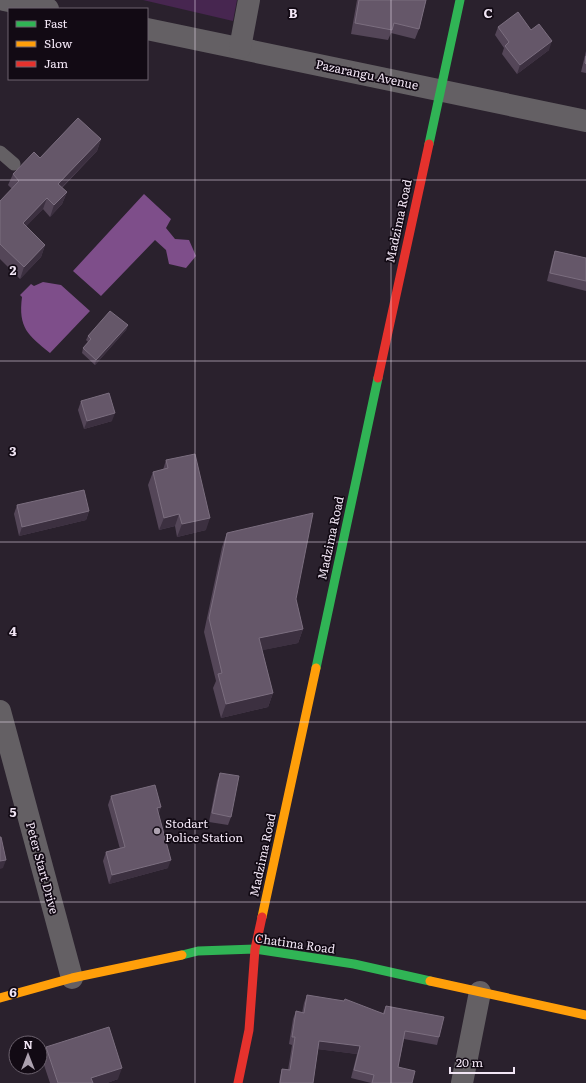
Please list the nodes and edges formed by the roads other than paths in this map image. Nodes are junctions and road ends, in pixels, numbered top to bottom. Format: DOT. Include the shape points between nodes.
graph roads {
  1 [pos="4,0"];
  2 [pos="249,0"];
  3 [pos="460,0"];
  4 [pos="43,8"];
  5 [pos="148,29"];
  6 [pos="240,48"];
  7 [pos="439,90"];
  8 [pos="586,121"];
  9 [pos="0,152"];
  10 [pos="14,164"];
  11 [pos="0,711"];
  12 [pos="255,949"];
  13 [pos="72,978"];
  14 [pos="480,992"];
  15 [pos="0,998"];
  16 [pos="586,1015"];
  17 [pos="238,1083"];
  18 [pos="462,1083"];
  1 -- 4 [label="street"];
  2 -- 6 [label="street"];
  3 -- 7 [label="street, Madzima Road"];
  5 -- 6 [label="street, Pazarangu Avenue"];
  6 -- 7 [label="street, Pazarangu Avenue"];
  7 -- 8 [label="street, Pazarangu Avenue"];
  7 -- 12 [label="street, Madzima Road"];
  9 -- 10 [label="lane"];
  11 -- 13 [label="street, Peter Start Drive"];
  12 -- 13 [label="street, Chatima Road" via="198,951 147,964"];
  12 -- 14 [label="street, Chatima Road" via="354,964"];
  12 -- 17 [label="street, Madzima Road" via="248,1030"];
  13 -- 15 [label="street, Chatima Road"];
  14 -- 16 [label="street, Chatima Road"];
  14 -- 18 [label="street"];
}
